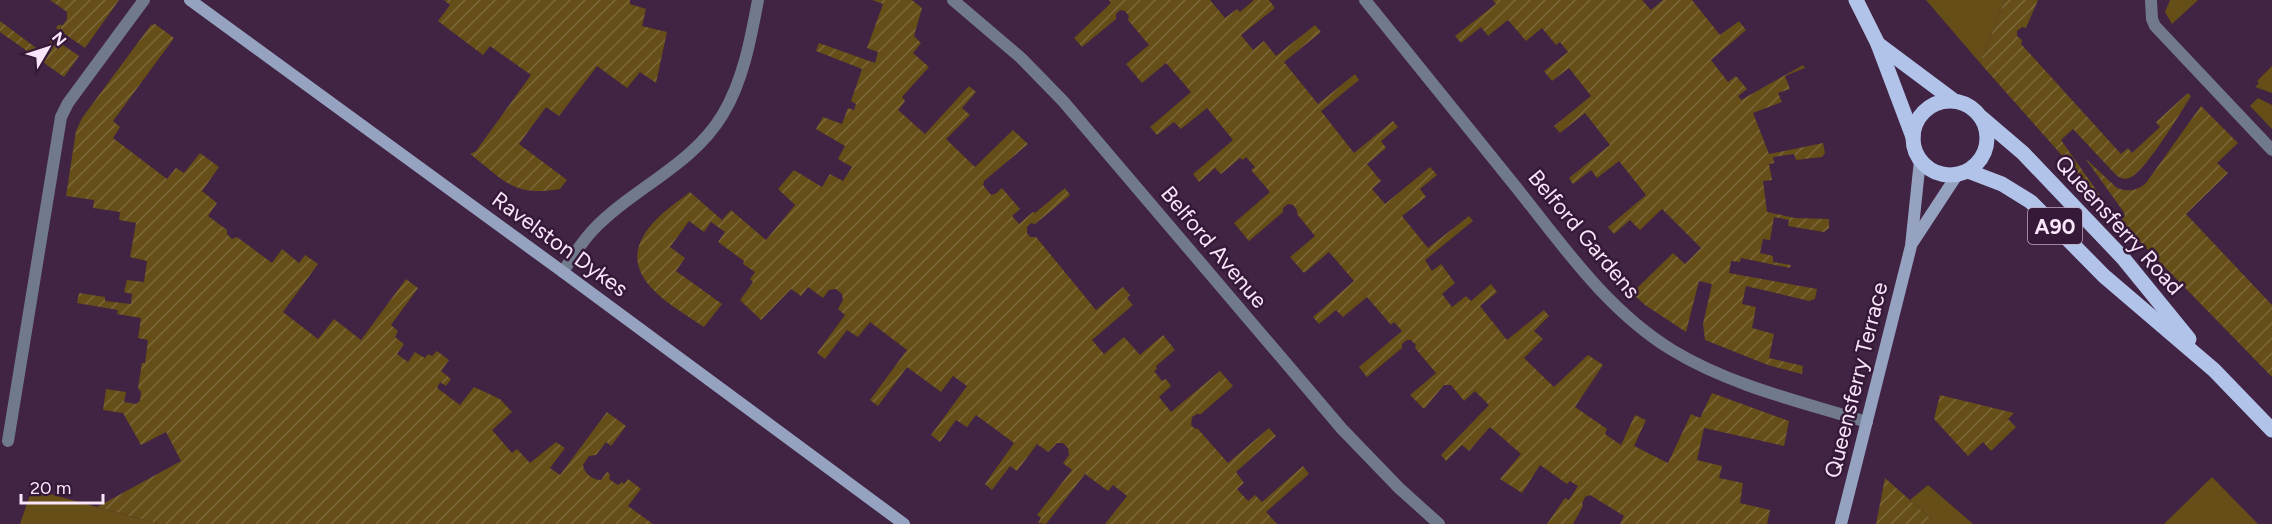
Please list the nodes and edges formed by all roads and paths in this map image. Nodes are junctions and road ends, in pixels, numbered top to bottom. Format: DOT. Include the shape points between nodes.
graph roads {
  1 [pos="144,0"];
  2 [pos="190,0"];
  3 [pos="758,0"];
  4 [pos="953,0"];
  5 [pos="1365,0"];
  6 [pos="1856,0"];
  7 [pos="2151,0"];
  8 [pos="1878,44"];
  9 [pos="1953,100"];
  10 [pos="1982,118"];
  11 [pos="1913,137"];
  12 [pos="2272,150"];
  13 [pos="1920,160"];
  14 [pos="1962,173"];
  15 [pos="1911,246"];
  16 [pos="563,272"];
  17 [pos="2214,370"];
  18 [pos="1867,423"];
  19 [pos="2272,430"];
  20 [pos="8,441"];
  21 [pos="904,524"];
  22 [pos="1439,524"];
  23 [pos="1841,524"];
  1 -- 20 [label="street" via="61,117"];
  2 -- 16 [label="street, Ravelston Dykes"];
  3 -- 16 [label="street" via="740,76 722,116 691,152 592,231"];
  4 -- 22 [label="street, Belford Avenue" via="1056,93 1342,429"];
  5 -- 18 [label="street, Belford Gardens" via="1567,250 1626,316 1674,351 1735,380"];
  6 -- 8 [label="main road, A90"];
  7 -- 12 [label="street" via="2155,26"];
  8 -- 9 [label="main road, A90"];
  8 -- 11 [label="main road, A90"];
  9 -- 10 [label="main road, A90" via="1965,103"];
  9 -- 11 [label="main road" via="1941,101 1921,114"];
  10 -- 14 [label="main road" via="1988,142 1978,163"];
  10 -- 17 [label="main road, Queensferry Road / A90" via="2023,153 2123,258"];
  11 -- 13 [label="main road, A90"];
  13 -- 14 [label="main road, A90" via="1936,173"];
  13 -- 15 [label="street, Queensferry Terrace"];
  14 -- 15 [label="street, Queensferry Terrace"];
  14 -- 17 [label="main road, Queensferry Road / A90" via="2002,184 2031,202 2104,276"];
  15 -- 18 [label="street, Queensferry Terrace"];
  16 -- 21 [label="street, Ravelston Dykes"];
  17 -- 19 [label="main road, Queensferry Road / A90"];
  18 -- 23 [label="street, Queensferry Terrace"];
}
